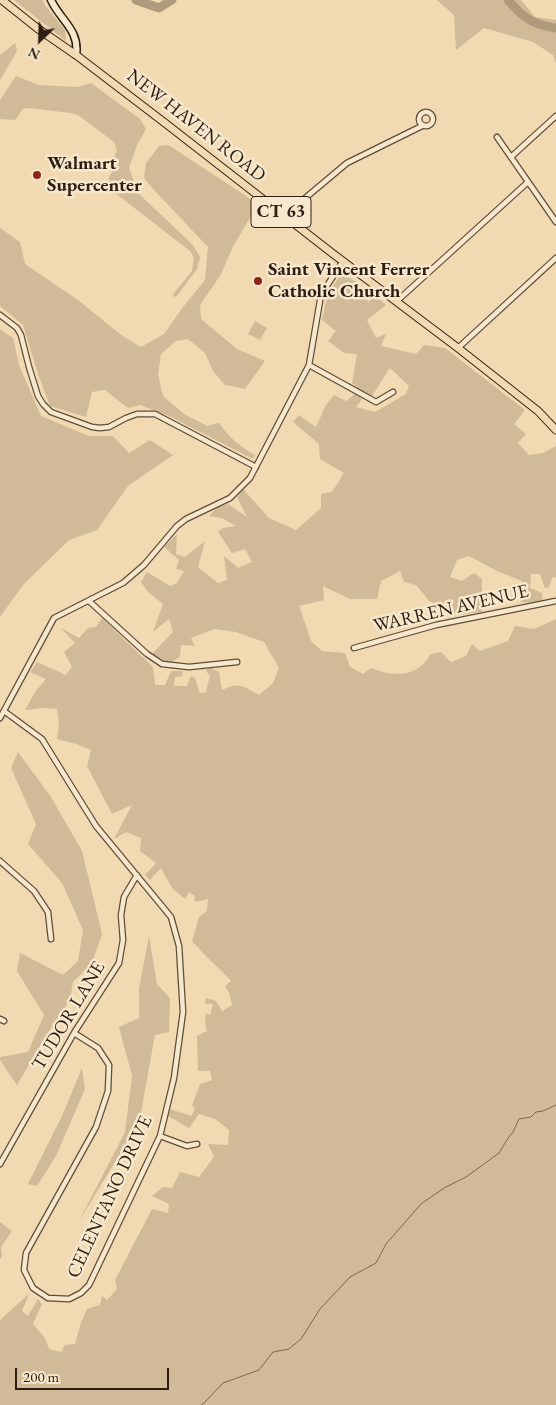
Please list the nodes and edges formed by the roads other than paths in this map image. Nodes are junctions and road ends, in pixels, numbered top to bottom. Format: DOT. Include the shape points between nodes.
graph roads {
  1 [pos="2,0"];
  2 [pos="51,0"];
  3 [pos="76,55"];
  4 [pos="556,116"];
  5 [pos="422,126"];
  6 [pos="497,137"];
  7 [pos="511,157"];
  8 [pos="528,182"];
  9 [pos="285,215"];
  10 [pos="555,218"];
  11 [pos="556,258"];
  12 [pos="343,261"];
  13 [pos="397,301"];
  14 [pos="0,315"];
  15 [pos="458,348"];
  16 [pos="309,365"];
  17 [pos="394,392"];
  18 [pos="556,430"];
  19 [pos="256,466"];
  20 [pos="89,601"];
  21 [pos="556,601"];
  22 [pos="354,648"];
  23 [pos="237,662"];
  24 [pos="4,712"];
  25 [pos="0,718"];
  26 [pos="0,861"];
  27 [pos="137,875"];
  28 [pos="52,939"];
  29 [pos="74,1032"];
  30 [pos="160,1136"];
  31 [pos="197,1144"];
  32 [pos="0,1164"];
  1 -- 3 [label="main road, NEW HAVEN ROAD / CT 63"];
  2 -- 3 [label="street" via="76,38"];
  3 -- 9 [label="main road, NEW HAVEN ROAD / CT 63"];
  4 -- 7 [label="street"];
  5 -- 9 [label="street" via="347,163"];
  6 -- 7 [label="street"];
  7 -- 8 [label="street"];
  8 -- 10 [label="street"];
  8 -- 13 [label="street"];
  9 -- 12 [label="main road, NEW HAVEN ROAD / CT 63"];
  11 -- 15 [label="street"];
  12 -- 13 [label="main road, NEW HAVEN ROAD / CT 63"];
  12 -- 16 [label="street" via="321,295"];
  13 -- 15 [label="main road, NEW HAVEN ROAD / CT 63"];
  14 -- 19 [label="street" via="21,335 38,396 51,412 100,428 137,414 155,414"];
  15 -- 18 [label="main road, NEW HAVEN ROAD / CT 63" via="538,411"];
  16 -- 17 [label="street" via="376,402"];
  16 -- 19 [label="street"];
  19 -- 20 [label="street" via="250,478 230,498 186,519 144,565 122,583"];
  20 -- 23 [label="street" via="162,664 189,667"];
  20 -- 24 [label="street" via="54,618"];
  21 -- 22 [label="street, WARREN AVENUE" via="436,625"];
  24 -- 25 [label="street"];
  24 -- 27 [label="street, CELENTANO DRIVE" via="42,739 96,826"];
  26 -- 28 [label="street" via="34,891 48,912"];
  27 -- 29 [label="street, TUDOR LANE" via="124,897 119,963"];
  27 -- 30 [label="street, CELENTANO DRIVE" via="171,917 179,946 183,1012 174,1078"];
  29 -- 30 [label="street, CELENTANO DRIVE" via="98,1048 110,1065 108,1091 96,1127 26,1253 24,1270 33,1288 48,1298 69,1299 88,1285"];
  29 -- 32 [label="street, TUDOR LANE"];
  30 -- 31 [label="street" via="187,1146"];
}
